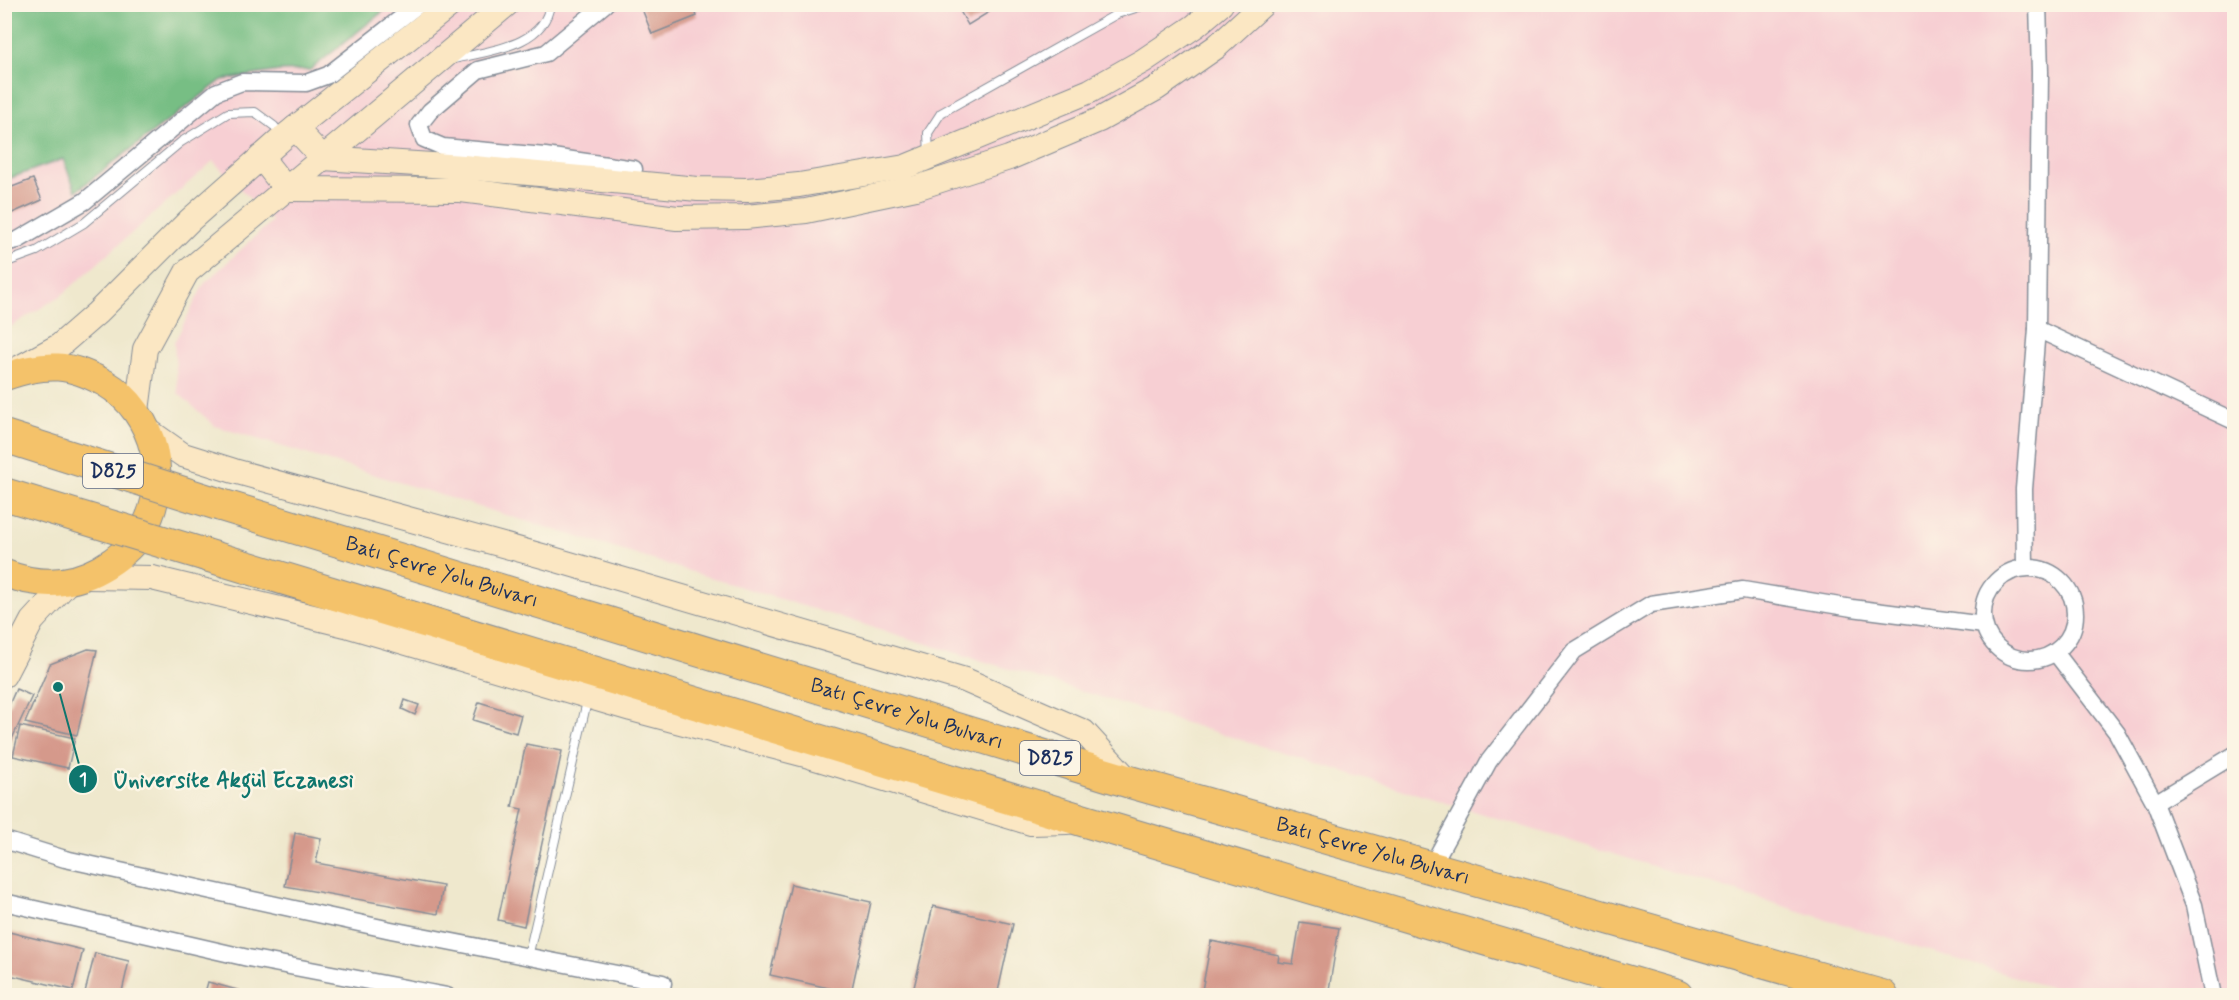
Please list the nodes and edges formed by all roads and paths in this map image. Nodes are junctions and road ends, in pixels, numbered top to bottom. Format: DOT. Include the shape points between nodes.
graph roads {
  1 [pos="419,4"];
  2 [pos="429,4"];
  3 [pos="451,4"];
  4 [pos="507,4"];
  5 [pos="549,4"];
  6 [pos="605,4"];
  7 [pos="1148,4"];
  8 [pos="1221,4"];
  9 [pos="1263,4"];
  10 [pos="2038,4"];
  11 [pos="416,32"];
  12 [pos="436,64"];
  13 [pos="290,133"];
  14 [pos="261,157"];
  15 [pos="322,158"];
  16 [pos="634,169"];
  17 [pos="931,170"];
  18 [pos="286,189"];
  19 [pos="4,243"];
  20 [pos="4,263"];
  21 [pos="2037,329"];
  22 [pos="4,377"];
  23 [pos="143,421"];
  24 [pos="2235,421"];
  25 [pos="4,436"];
  26 [pos="4,494"];
  27 [pos="2025,568"];
  28 [pos="4,573"];
  29 [pos="78,579"];
  30 [pos="1984,626"];
  31 [pos="2055,652"];
  32 [pos="4,675"];
  33 [pos="588,696"];
  34 [pos="2235,755"];
  35 [pos="1130,783"];
  36 [pos="2155,803"];
  37 [pos="1085,821"];
  38 [pos="4,840"];
  39 [pos="1430,869"];
  40 [pos="4,902"];
  41 [pos="528,957"];
  42 [pos="447,996"];
  43 [pos="660,996"];
  44 [pos="1677,996"];
  45 [pos="1882,996"];
  46 [pos="2213,996"];
  1 -- 19 [label="street" via="328,75 306,83 242,82 216,92 85,201 18,240"];
  2 -- 11 [label="lane"];
  3 -- 11 [label="street"];
  4 -- 12 [label="street"];
  5 -- 12 [label="lane" via="549,14 532,35 493,50"];
  6 -- 16 [label="street" via="546,53 478,70 419,125 424,139 443,147"];
  7 -- 17 [label="lane" via="1117,14 941,113 928,134"];
  8 -- 17 [label="street" via="1178,38 1090,91"];
  9 -- 17 [label="street" via="1216,47 1157,88 1099,120 1009,158"];
  10 -- 21 [label="street"];
  11 -- 13 [label="street"];
  12 -- 15 [label="street"];
  13 -- 14 [label="street"];
  13 -- 15 [label="street"];
  13 -- 20 [label="lane" via="255,112 228,113 181,142 84,224 37,251"];
  14 -- 18 [label="street"];
  14 -- 22 [label="street" via="190,219 59,346"];
  15 -- 17 [label="street" via="747,190 893,169"];
  15 -- 18 [label="street"];
  17 -- 18 [label="street" via="916,188 806,211 745,217 676,218 461,190"];
  18 -- 23 [label="street" via="187,273 145,349"];
  21 -- 24 [label="street"];
  21 -- 27 [label="street" via="2024,489"];
  22 -- 23 [label="main road" via="27,369 58,367 88,374 116,389"];
  23 -- 29 [label="main road" via="157,465 155,500 146,522 117,559"];
  23 -- 35 [label="street" via="183,455 966,680 1084,732"];
  25 -- 35 [label="highway, Batı Çevre Yolu Bulvarı / D825, bridge"];
  26 -- 37 [label="highway, D825, bridge"];
  27 -- 30 [label="street" via="1996,581 1987,594"];
  27 -- 31 [label="street" via="2041,569 2055,576 2074,600 2073,630"];
  28 -- 29 [label="main road" via="44,583"];
  29 -- 32 [label="street" via="32,621"];
  29 -- 33 [label="street" via="152,578 346,625"];
  30 -- 31 [label="street" via="1990,639 2012,657 2042,659"];
  30 -- 39 [label="street" via="1743,591 1652,604 1574,651 1490,761"];
  31 -- 36 [label="street" via="2117,733"];
  33 -- 37 [label="street" via="809,756 1031,823"];
  33 -- 41 [label="lane"];
  34 -- 36 [label="street"];
  35 -- 39 [label="highway, Batı Çevre Yolu Bulvarı / D825"];
  36 -- 46 [label="street" via="2194,905"];
  37 -- 44 [label="highway, D825"];
  38 -- 41 [label="street" via="65,859"];
  39 -- 45 [label="highway, Batı Çevre Yolu Bulvarı / D825"];
  40 -- 42 [label="street" via="248,958"];
  41 -- 43 [label="street" via="663,983"];
}
